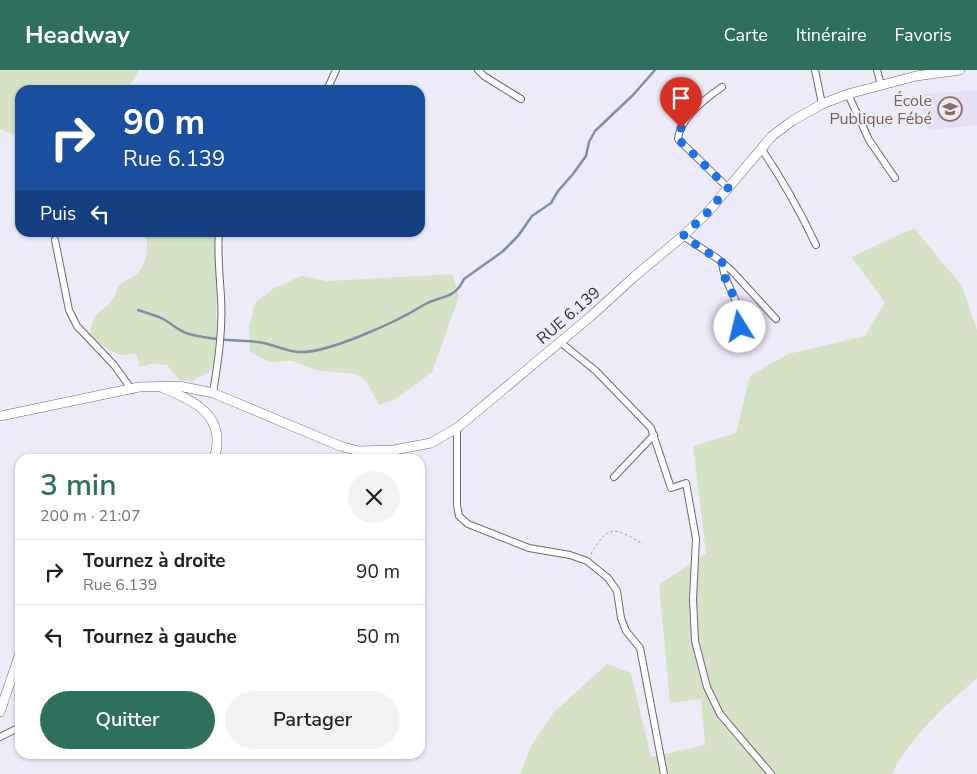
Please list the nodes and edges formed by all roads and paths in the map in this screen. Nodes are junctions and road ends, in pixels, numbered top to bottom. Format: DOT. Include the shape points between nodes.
graph roads {
  1 [pos="336,70"];
  2 [pos="478,70"];
  3 [pos="815,70"];
  4 [pos="877,70"];
  5 [pos="960,70"];
  6 [pos="329,85"];
  7 [pos="881,85"];
  8 [pos="722,87"];
  9 [pos="848,94"];
  10 [pos="521,99"];
  11 [pos="822,104"];
  12 [pos="761,148"];
  13 [pos="895,178"];
  14 [pos="728,188"];
  15 [pos="683,236"];
  16 [pos="218,237"];
  17 [pos="54,240"];
  18 [pos="816,245"];
  19 [pos="722,262"];
  20 [pos="776,319"];
  21 [pos="740,327"];
  22 [pos="560,342"];
  23 [pos="157,386"];
  24 [pos="132,390"];
  25 [pos="213,393"];
  26 [pos="0,416"];
  27 [pos="457,428"];
  28 [pos="654,435"];
  29 [pos="215,454"];
  30 [pos="394,454"];
  31 [pos="614,477"];
  32 [pos="643,544"];
  33 [pos="587,561"];
  34 [pos="15,668"];
  35 [pos="0,712"];
  36 [pos="15,730"];
  37 [pos="0,738"];
  38 [pos="664,774"];
  39 [pos="771,774"];
  1 -- 6 [label="street"];
  2 -- 10 [label="street"];
  3 -- 11 [label="street"];
  4 -- 7 [label="street"];
  5 -- 7 [label="street, RUE 6.139"];
  7 -- 9 [label="street, RUE 6.139"];
  8 -- 14 [label="street" via="698,106 681,128 678,139"];
  9 -- 11 [label="street, RUE 6.139"];
  9 -- 13 [label="street" via="868,140"];
  11 -- 12 [label="street, RUE 6.139" via="792,121"];
  12 -- 14 [label="street, RUE 6.139"];
  12 -- 18 [label="street"];
  14 -- 15 [label="street, RUE 6.139"];
  15 -- 19 [label="street"];
  15 -- 22 [label="street, RUE 6.139"];
  16 -- 25 [label="street" via="220,350"];
  17 -- 24 [label="street" via="69,310 77,326 114,365"];
  19 -- 20 [label="street"];
  19 -- 21 [label="street" via="725,278 741,312"];
  22 -- 27 [label="street, RUE 6.139"];
  22 -- 28 [label="street" via="596,372 646,422"];
  23 -- 24 [label="street, RUE 6.139"];
  23 -- 25 [label="street, RUE 6.139" via="179,386"];
  23 -- 29 [label="street" via="195,403 208,413 217,436"];
  24 -- 26 [label="street, RUE 6.139"];
  25 -- 30 [label="street, RUE 6.139" via="340,446"];
  27 -- 30 [label="street, RUE 6.139" via="431,443"];
  27 -- 33 [label="street" via="459,516 468,524 529,548 570,554"];
  28 -- 31 [label="street"];
  28 -- 39 [label="street" via="671,488 686,483 696,539 695,641 707,687 720,714"];
  32 -- 33 [label="path" via="618,531 609,532 601,537"];
  33 -- 38 [label="street" via="608,578 617,591 626,631 640,648"];
  34 -- 35 [label="street"];
  36 -- 37 [label="street"];
}
